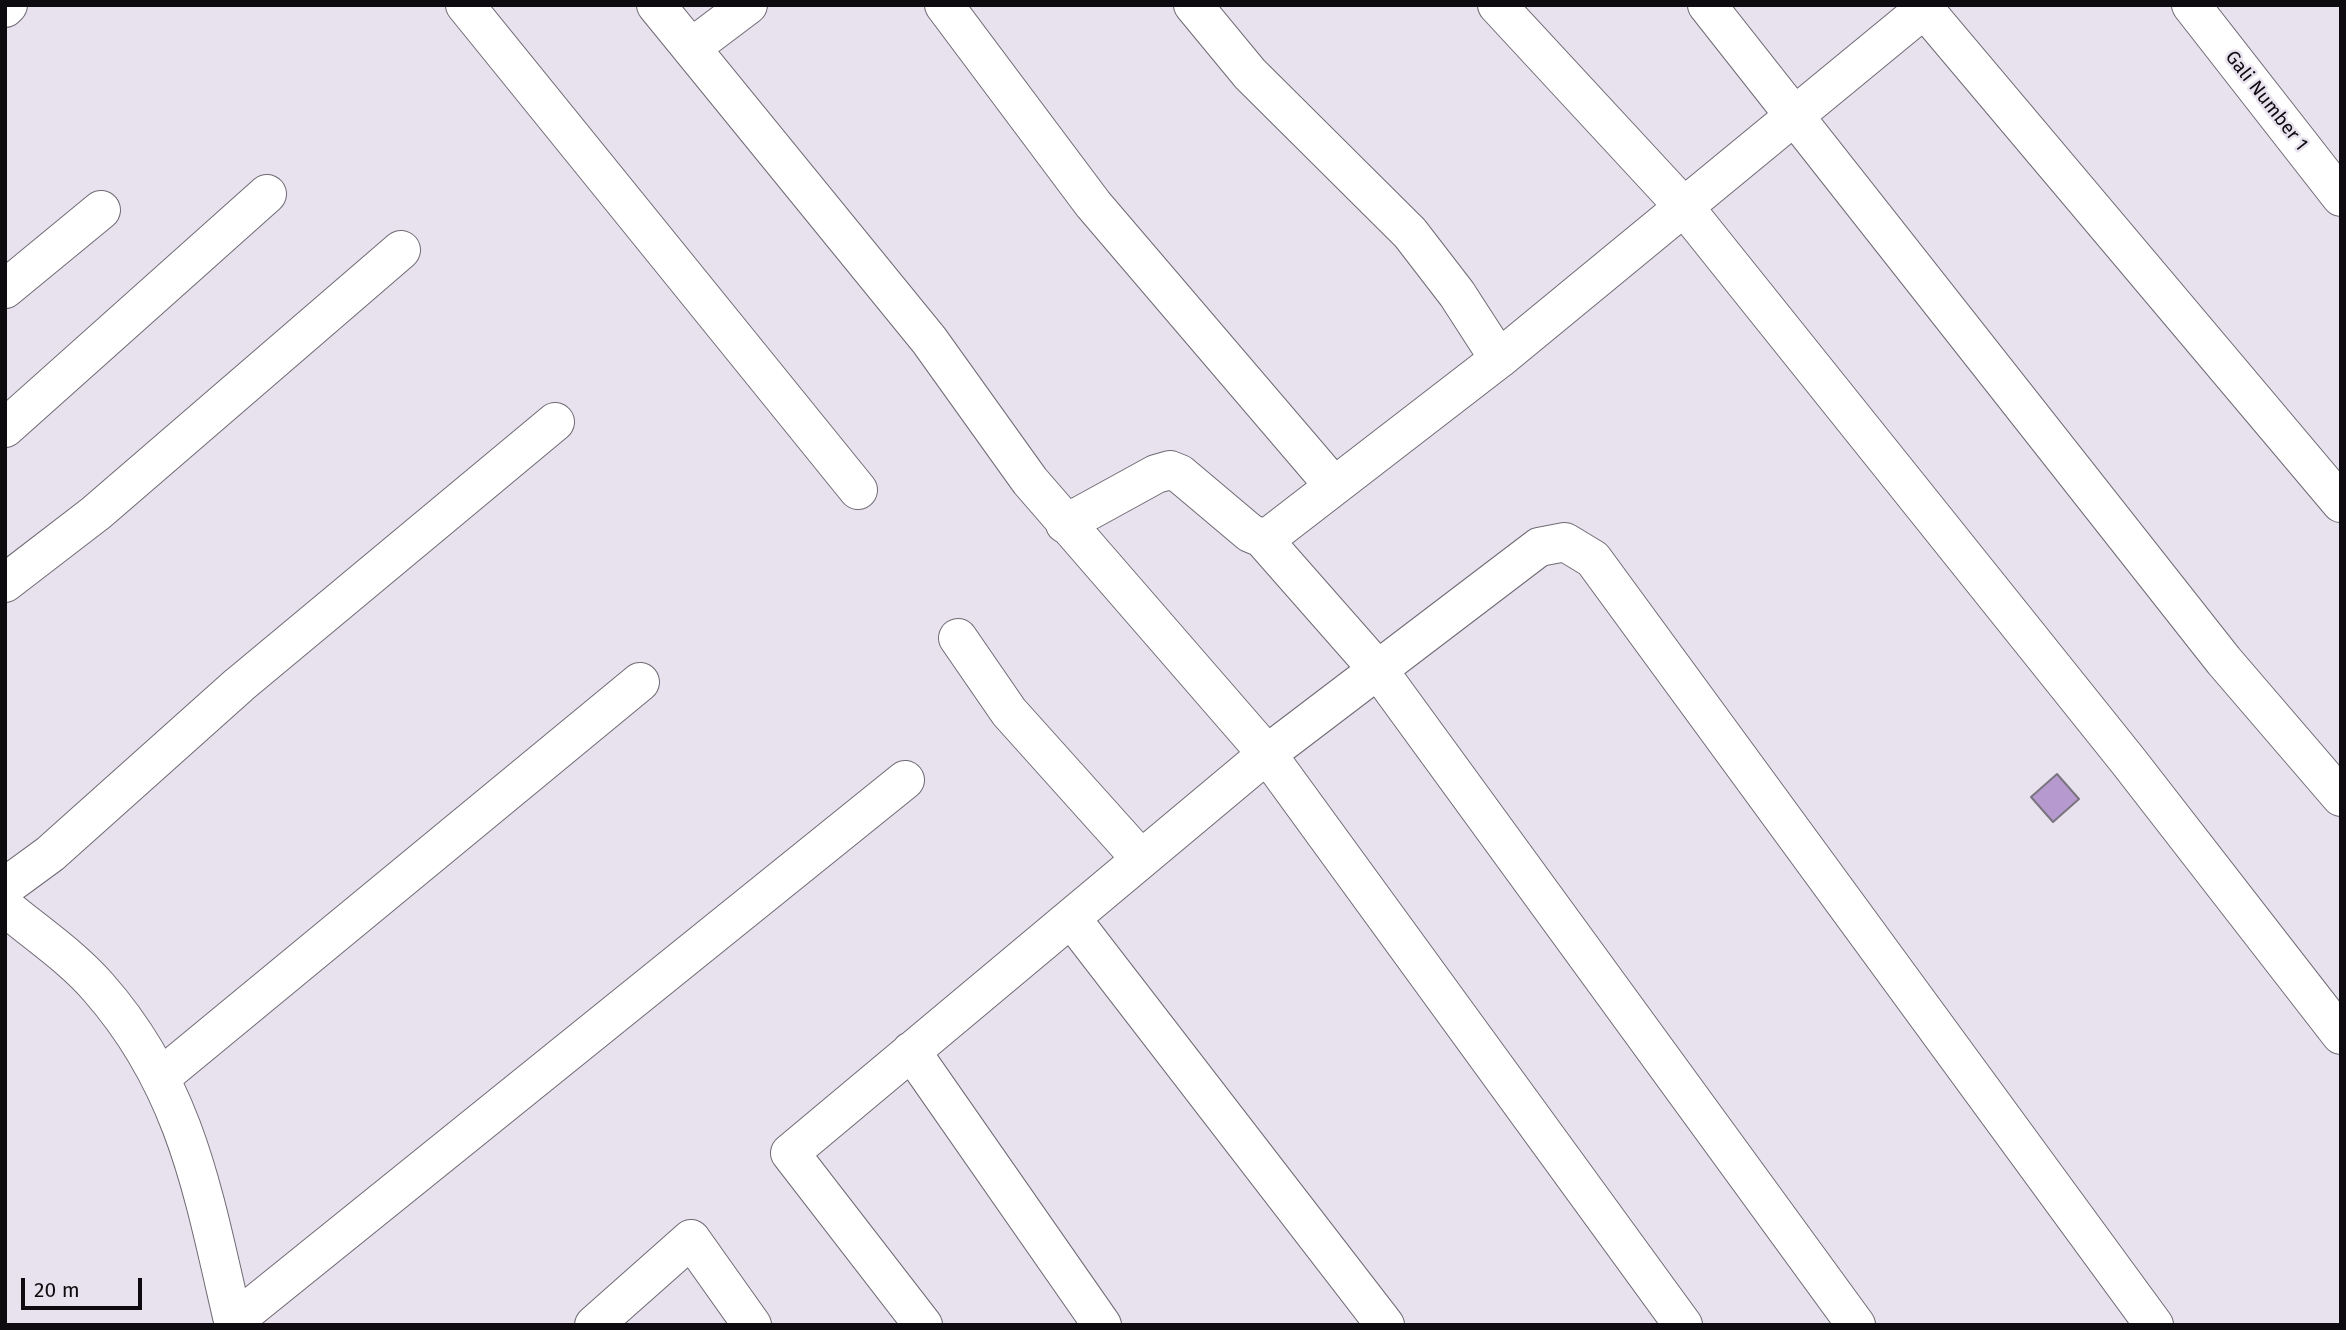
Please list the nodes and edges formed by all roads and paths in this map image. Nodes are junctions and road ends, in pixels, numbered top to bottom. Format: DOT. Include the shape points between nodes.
graph roads {
  1 [pos="465,5"];
  2 [pos="656,5"];
  3 [pos="748,5"];
  4 [pos="944,5"];
  5 [pos="1193,5"];
  6 [pos="1497,5"];
  7 [pos="1707,5"];
  8 [pos="2191,5"];
  9 [pos="1925,7"];
  10 [pos="691,48"];
  11 [pos="1796,117"];
  12 [pos="267,194"];
  13 [pos="2341,197"];
  14 [pos="1685,208"];
  15 [pos="102,210"];
  16 [pos="401,250"];
  17 [pos="5,289"];
  18 [pos="1499,359"];
  19 [pos="555,422"];
  20 [pos="5,428"];
  21 [pos="1334,486"];
  22 [pos="858,490"];
  23 [pos="2341,503"];
  24 [pos="1065,524"];
  25 [pos="1262,538"];
  26 [pos="5,583"];
  27 [pos="958,638"];
  28 [pos="1379,671"];
  29 [pos="640,682"];
  30 [pos="1267,754"];
  31 [pos="905,780"];
  32 [pos="2341,797"];
  33 [pos="1142,859"];
  34 [pos="5,887"];
  35 [pos="5,907"];
  36 [pos="1071,918"];
  37 [pos="2341,1035"];
  38 [pos="911,1051"];
  39 [pos="161,1077"];
  40 [pos="234,1323"];
  41 [pos="594,1325"];
  42 [pos="752,1325"];
  43 [pos="923,1325"];
  44 [pos="1102,1325"];
  45 [pos="1385,1325"];
  46 [pos="1683,1325"];
  47 [pos="1856,1325"];
  48 [pos="2154,1325"];
  1 -- 22 [label="street"];
  2 -- 10 [label="street"];
  3 -- 10 [label="street"];
  4 -- 21 [label="street" via="1093,204"];
  5 -- 18 [label="street" via="1250,74 1410,233"];
  6 -- 14 [label="street"];
  7 -- 11 [label="street"];
  8 -- 13 [label="street, Gali Number 1"];
  9 -- 11 [label="street"];
  9 -- 23 [label="street"];
  10 -- 24 [label="street" via="929,340"];
  11 -- 14 [label="street"];
  11 -- 32 [label="street" via="2224,661"];
  12 -- 20 [label="street"];
  14 -- 18 [label="street"];
  14 -- 37 [label="street" via="2112,740"];
  15 -- 17 [label="street"];
  16 -- 26 [label="street" via="96,513"];
  18 -- 21 [label="street"];
  19 -- 34 [label="street" via="239,685 50,854"];
  21 -- 25 [label="street"];
  24 -- 25 [label="street" via="1170,470"];
  24 -- 30 [label="street"];
  25 -- 28 [label="street"];
  27 -- 33 [label="street" via="1009,712"];
  28 -- 30 [label="street"];
  28 -- 47 [label="street"];
  28 -- 48 [label="street" via="1539,547 1565,541 1594,559"];
  29 -- 39 [label="street"];
  30 -- 33 [label="street"];
  30 -- 46 [label="street"];
  31 -- 40 [label="street"];
  33 -- 36 [label="street"];
  35 -- 39 [label="street" via="97,986"];
  36 -- 38 [label="street"];
  36 -- 45 [label="street"];
  38 -- 43 [label="street" via="790,1153"];
  38 -- 44 [label="street"];
  39 -- 40 [label="street" via="198,1170"];
  41 -- 42 [label="street" via="691,1239"];
}
